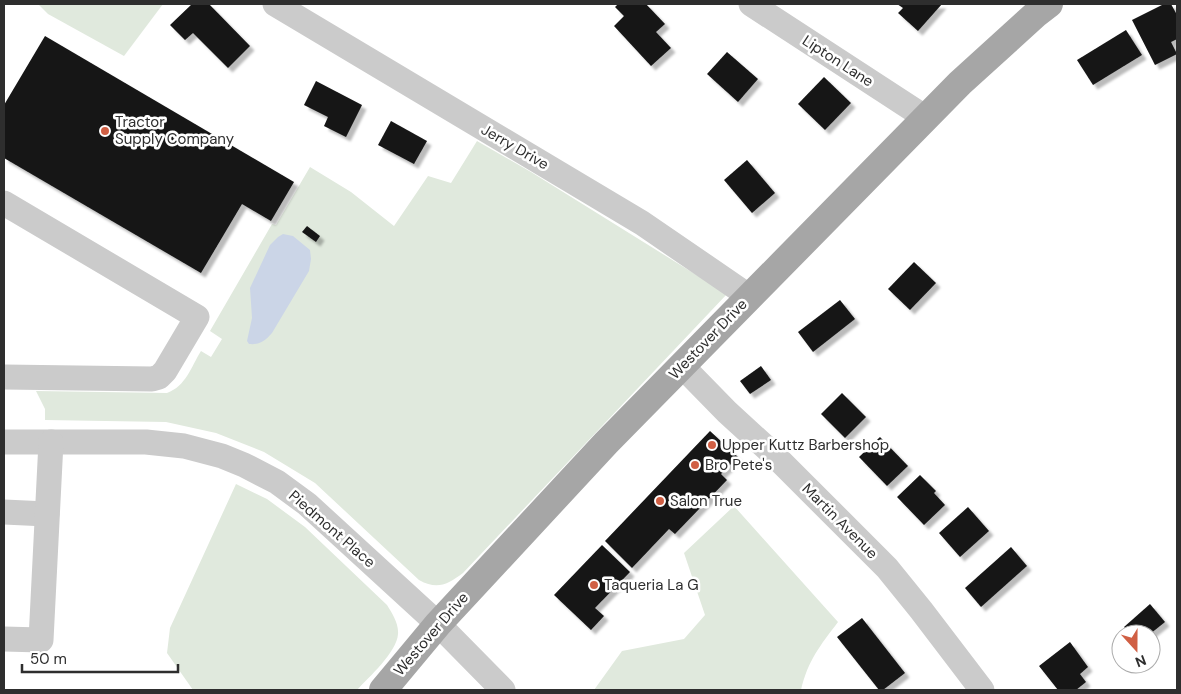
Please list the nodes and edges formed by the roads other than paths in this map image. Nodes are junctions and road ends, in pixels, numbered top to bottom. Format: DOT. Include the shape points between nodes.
graph roads {
  1 [pos="275,4"];
  2 [pos="751,4"];
  3 [pos="1050,4"];
  4 [pos="926,118"];
  5 [pos="4,203"];
  6 [pos="750,297"];
  7 [pos="682,366"];
  8 [pos="4,378"];
  9 [pos="4,442"];
  10 [pos="51,442"];
  11 [pos="4,512"];
  12 [pos="47,514"];
  13 [pos="438,624"];
  14 [pos="4,639"];
  15 [pos="383,690"];
  16 [pos="503,690"];
  17 [pos="982,690"];
  1 -- 6 [label="street, Jerry Drive" via="642,223"];
  2 -- 4 [label="street, Lipton Lane"];
  3 -- 4 [label="main road, Westover Drive" via="960,83"];
  4 -- 6 [label="main road, Westover Drive"];
  5 -- 8 [label="street" via="197,317 165,371 152,379"];
  6 -- 7 [label="main road, Westover Drive"];
  7 -- 13 [label="main road, Westover Drive"];
  7 -- 17 [label="street, Martin Avenue" via="887,568"];
  9 -- 10 [label="street, Piedmont Place"];
  10 -- 12 [label="street"];
  10 -- 13 [label="street, Piedmont Place" via="146,442 184,446 244,465 277,482 307,504"];
  11 -- 12 [label="street"];
  12 -- 14 [label="street" via="42,640"];
  13 -- 15 [label="main road, Westover Drive"];
  13 -- 16 [label="street, Piedmont Place"];
}
